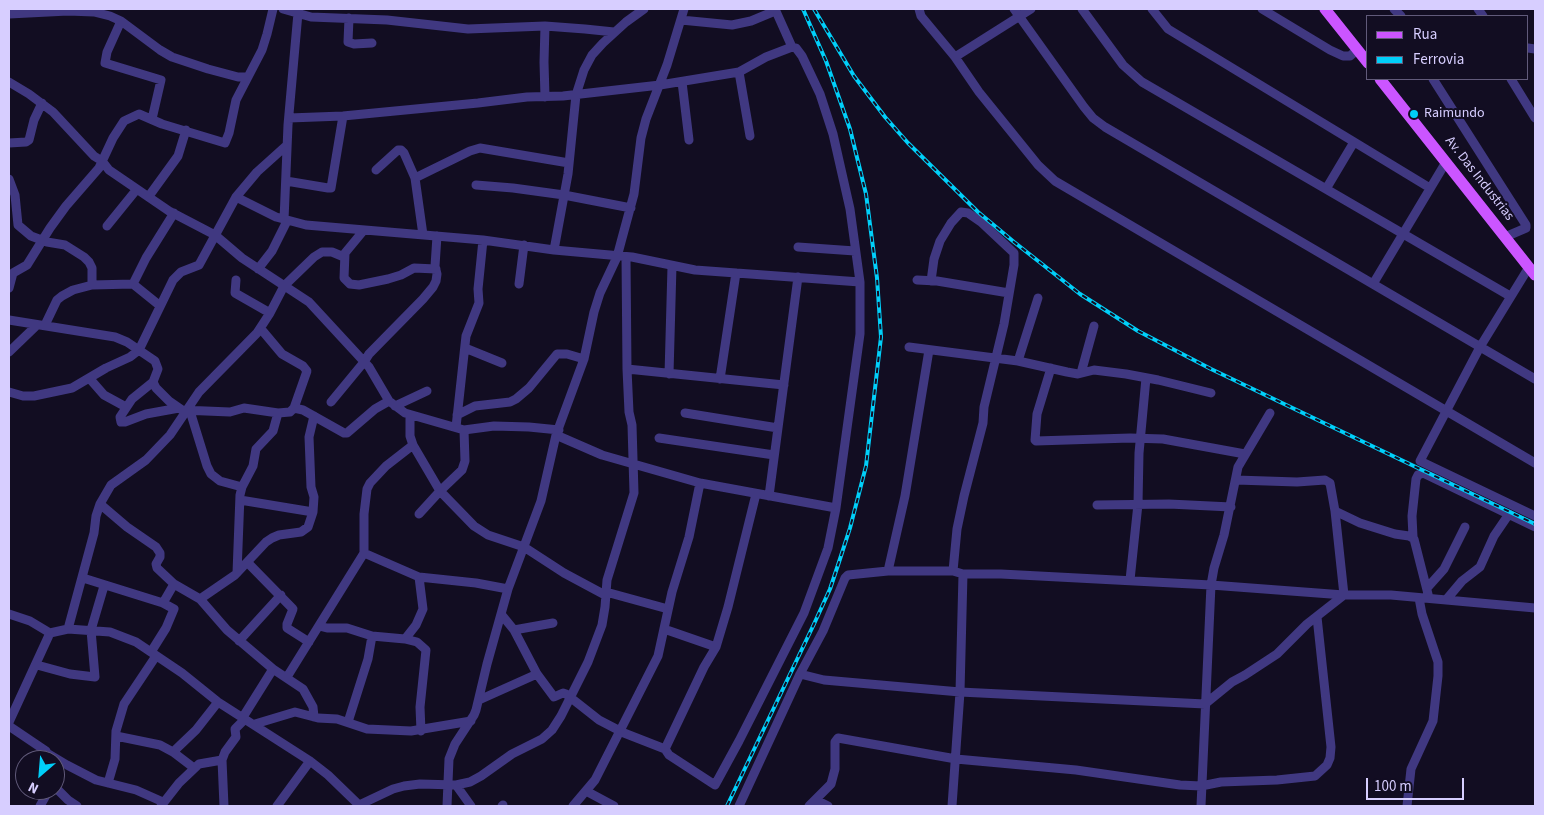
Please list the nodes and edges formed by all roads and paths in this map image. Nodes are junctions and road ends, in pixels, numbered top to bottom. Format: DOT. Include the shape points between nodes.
graph roads {
  1 [pos="273,9"];
  2 [pos="284,9"];
  3 [pos="644,9"];
  4 [pos="684,9"];
  5 [pos="919,9"];
  6 [pos="1031,9"];
  7 [pos="1082,9"];
  8 [pos="1152,9"];
  9 [pos="1262,9"];
  10 [pos="1324,9"];
  11 [pos="775,10"];
  12 [pos="298,13"];
  13 [pos="1017,13"];
  14 [pos="9,14"];
  15 [pos="349,18"];
  16 [pos="681,20"];
  17 [pos="121,21"];
  18 [pos="545,26"];
  19 [pos="614,32"];
  20 [pos="372,43"];
  21 [pos="792,47"];
  22 [pos="1357,50"];
  23 [pos="955,57"];
  24 [pos="1366,61"];
  25 [pos="739,72"];
  26 [pos="248,77"];
  27 [pos="1434,80"];
  28 [pos="1512,80"];
  29 [pos="9,82"];
  30 [pos="682,82"];
  31 [pos="1386,82"];
  32 [pos="660,86"];
  33 [pos="576,95"];
  34 [pos="545,97"];
  35 [pos="42,103"];
  36 [pos="343,116"];
  37 [pos="289,118"];
  38 [pos="1535,118"];
  39 [pos="152,119"];
  40 [pos="186,130"];
  41 [pos="750,136"];
  42 [pos="689,140"];
  43 [pos="1354,142"];
  44 [pos="9,143"];
  45 [pos="287,145"];
  46 [pos="102,161"];
  47 [pos="1446,162"];
  48 [pos="569,163"];
  49 [pos="376,170"];
  50 [pos="415,178"];
  51 [pos="9,179"];
  52 [pos="286,181"];
  53 [pos="476,185"];
  54 [pos="1430,188"];
  55 [pos="137,189"];
  56 [pos="1326,189"];
  57 [pos="564,195"];
  58 [pos="149,196"];
  59 [pos="236,197"];
  60 [pos="631,208"];
  61 [pos="174,213"];
  62 [pos="285,220"];
  63 [pos="107,226"];
  64 [pos="364,230"];
  65 [pos="1403,234"];
  66 [pos="423,235"];
  67 [pos="215,236"];
  68 [pos="437,236"];
  69 [pos="1505,237"];
  70 [pos="42,239"];
  71 [pos="483,240"];
  72 [pos="524,245"];
  73 [pos="798,247"];
  74 [pos="554,250"];
  75 [pos="855,251"];
  76 [pos="344,257"];
  77 [pos="621,257"];
  78 [pos="672,266"];
  79 [pos="436,269"];
  80 [pos="258,270"];
  81 [pos="1532,271"];
  82 [pos="736,273"];
  83 [pos="798,277"];
  84 [pos="236,280"];
  85 [pos="917,280"];
  86 [pos="930,281"];
  87 [pos="860,282"];
  88 [pos="133,284"];
  89 [pos="519,284"];
  90 [pos="1373,284"];
  91 [pos="92,285"];
  92 [pos="284,286"];
  93 [pos="9,288"];
  94 [pos="1009,293"];
  95 [pos="1510,296"];
  96 [pos="1038,298"];
  97 [pos="159,305"];
  98 [pos="270,314"];
  99 [pos="9,320"];
  100 [pos="41,325"];
  101 [pos="1094,326"];
  102 [pos="260,329"];
  103 [pos="909,347"];
  104 [pos="1480,347"];
  105 [pos="465,348"];
  106 [pos="139,350"];
  107 [pos="929,350"];
  108 [pos="9,352"];
  109 [pos="996,358"];
  110 [pos="584,359"];
  111 [pos="1018,361"];
  112 [pos="364,362"];
  113 [pos="502,363"];
  114 [pos="1051,368"];
  115 [pos="627,369"];
  116 [pos="1082,373"];
  117 [pos="669,374"];
  118 [pos="1146,378"];
  119 [pos="90,379"];
  120 [pos="720,379"];
  121 [pos="1535,379"];
  122 [pos="154,382"];
  123 [pos="784,385"];
  124 [pos="427,391"];
  125 [pos="9,392"];
  126 [pos="1211,393"];
  127 [pos="331,402"];
  128 [pos="392,404"];
  129 [pos="126,407"];
  130 [pos="294,408"];
  131 [pos="185,410"];
  132 [pos="1446,411"];
  133 [pos="278,413"];
  134 [pos="685,413"];
  135 [pos="1270,413"];
  136 [pos="410,415"];
  137 [pos="456,415"];
  138 [pos="314,416"];
  139 [pos="460,428"];
  140 [pos="778,428"];
  141 [pos="558,433"];
  142 [pos="659,438"];
  143 [pos="1141,439"];
  144 [pos="413,445"];
  145 [pos="1245,454"];
  146 [pos="774,455"];
  147 [pos="1535,463"];
  148 [pos="633,464"];
  149 [pos="1236,480"];
  150 [pos="700,483"];
  151 [pos="242,486"];
  152 [pos="440,490"];
  153 [pos="756,494"];
  154 [pos="769,496"];
  155 [pos="240,500"];
  156 [pos="100,504"];
  157 [pos="1138,504"];
  158 [pos="1097,505"];
  159 [pos="1231,507"];
  160 [pos="836,508"];
  161 [pos="1335,511"];
  162 [pos="313,512"];
  163 [pos="419,514"];
  164 [pos="1509,514"];
  165 [pos="1535,516"];
  166 [pos="1465,527"];
  167 [pos="1535,527"];
  168 [pos="1413,537"];
  169 [pos="524,547"];
  170 [pos="364,554"];
  171 [pos="248,562"];
  172 [pos="888,571"];
  173 [pos="953,571"];
  174 [pos="238,573"];
  175 [pos="964,574"];
  176 [pos="419,577"];
  177 [pos="83,578"];
  178 [pos="1130,580"];
  179 [pos="174,584"];
  180 [pos="1211,585"];
  181 [pos="104,586"];
  182 [pos="1426,588"];
  183 [pos="508,589"];
  184 [pos="606,593"];
  185 [pos="281,595"];
  186 [pos="1344,595"];
  187 [pos="1419,598"];
  188 [pos="1430,598"];
  189 [pos="200,599"];
  190 [pos="1446,600"];
  191 [pos="163,603"];
  192 [pos="1535,608"];
  193 [pos="668,609"];
  194 [pos="9,614"];
  195 [pos="501,614"];
  196 [pos="1317,617"];
  197 [pos="553,623"];
  198 [pos="319,626"];
  199 [pos="664,629"];
  200 [pos="68,630"];
  201 [pos="92,630"];
  202 [pos="514,630"];
  203 [pos="50,634"];
  204 [pos="372,636"];
  205 [pos="405,639"];
  206 [pos="239,641"];
  207 [pos="309,642"];
  208 [pos="716,647"];
  209 [pos="154,654"];
  210 [pos="36,665"];
  211 [pos="273,669"];
  212 [pos="537,674"];
  213 [pos="800,674"];
  214 [pos="287,678"];
  215 [pos="960,692"];
  216 [pos="570,697"];
  217 [pos="479,700"];
  218 [pos="12,702"];
  219 [pos="218,702"];
  220 [pos="1205,704"];
  221 [pos="314,716"];
  222 [pos="244,718"];
  223 [pos="471,721"];
  224 [pos="9,722"];
  225 [pos="348,722"];
  226 [pos="255,724"];
  227 [pos="9,726"];
  228 [pos="421,731"];
  229 [pos="620,732"];
  230 [pos="116,736"];
  231 [pos="665,749"];
  232 [pos="42,750"];
  233 [pos="173,752"];
  234 [pos="956,758"];
  235 [pos="222,760"];
  236 [pos="310,760"];
  237 [pos="65,765"];
  238 [pos="194,768"];
  239 [pos="108,783"];
  240 [pos="452,785"];
  241 [pos="1201,786"];
  242 [pos="586,791"];
  243 [pos="65,796"];
  244 [pos="812,803"];
  245 [pos="162,804"];
  246 [pos="75,806"];
  247 [pos="224,806"];
  248 [pos="276,806"];
  249 [pos="359,806"];
  250 [pos="447,806"];
  251 [pos="471,806"];
  252 [pos="573,806"];
  253 [pos="614,806"];
  254 [pos="740,806"];
  255 [pos="828,806"];
  256 [pos="952,806"];
  257 [pos="1201,806"];
  258 [pos="1407,806"];
  1 -- 26 [label="street" via="262,50"];
  2 -- 12 [label="street"];
  3 -- 19 [label="street"];
  4 -- 16 [label="street"];
  5 -- 23 [label="street" via="932,31"];
  6 -- 13 [label="street"];
  7 -- 56 [label="street" via="1123,65 1138,79"];
  8 -- 43 [label="street" via="1168,29"];
  9 -- 22 [label="street" via="1343,56 1350,56"];
  10 -- 22 [label="main road"];
  11 -- 16 [label="street" via="751,21 732,24"];
  11 -- 21 [label="street"];
  12 -- 15 [label="street" via="311,17"];
  12 -- 37 [label="street"];
  13 -- 23 [label="street"];
  13 -- 90 [label="street" via="1093,118"];
  14 -- 17 [label="street" via="84,11"];
  15 -- 18 [label="street" via="468,29"];
  15 -- 20 [label="street" via="348,42"];
  16 -- 32 [label="street"];
  17 -- 26 [label="street" via="172,57 238,77"];
  17 -- 39 [label="street" via="105,63 160,80"];
  18 -- 19 [label="street"];
  18 -- 34 [label="street"];
  19 -- 33 [label="street" via="592,55"];
  21 -- 25 [label="street"];
  21 -- 75 [label="street" via="802,56 813,79 833,134 850,209"];
  22 -- 24 [label="main road"];
  23 -- 132 [label="street" via="979,92 1038,165 1055,181"];
  25 -- 30 [label="street"];
  25 -- 41 [label="street"];
  26 -- 40 [label="street" via="236,100 226,143"];
  27 -- 69 [label="street" via="1526,225 1526,228"];
  28 -- 38 [label="street"];
  29 -- 35 [label="street"];
  30 -- 32 [label="street"];
  30 -- 42 [label="street"];
  31 -- 47 [label="main road, Av. Das Industrias"];
  32 -- 33 [label="street"];
  32 -- 60 [label="street" via="641,138"];
  33 -- 34 [label="street"];
  33 -- 48 [label="street"];
  34 -- 36 [label="street"];
  35 -- 44 [label="street" via="29,140"];
  35 -- 46 [label="street"];
  36 -- 37 [label="street"];
  36 -- 52 [label="street" via="331,188"];
  37 -- 45 [label="street"];
  39 -- 40 [label="street"];
  39 -- 46 [label="street" via="140,114 124,121"];
  40 -- 58 [label="street" via="178,156"];
  43 -- 54 [label="street"];
  43 -- 56 [label="street"];
  45 -- 52 [label="street"];
  45 -- 59 [label="street" via="257,172"];
  46 -- 55 [label="street" via="109,170"];
  46 -- 70 [label="street" via="96,173"];
  47 -- 54 [label="street"];
  47 -- 69 [label="main road, Av. Das Industrias"];
  48 -- 50 [label="street" via="480,148"];
  48 -- 57 [label="street"];
  49 -- 50 [label="street" via="401,150"];
  50 -- 66 [label="street"];
  51 -- 70 [label="street" via="16,201 18,225 31,236"];
  52 -- 62 [label="street"];
  53 -- 57 [label="street"];
  54 -- 65 [label="street"];
  55 -- 58 [label="street"];
  55 -- 63 [label="street"];
  56 -- 65 [label="street"];
  57 -- 60 [label="street"];
  57 -- 74 [label="street"];
  58 -- 61 [label="street"];
  59 -- 62 [label="street"];
  59 -- 67 [label="street"];
  60 -- 77 [label="street"];
  61 -- 67 [label="street"];
  61 -- 88 [label="street"];
  62 -- 64 [label="street"];
  62 -- 80 [label="street" via="272,251"];
  64 -- 66 [label="street"];
  64 -- 76 [label="street" via="348,247"];
  65 -- 90 [label="street"];
  65 -- 95 [label="street"];
  66 -- 68 [label="street"];
  67 -- 80 [label="street"];
  67 -- 97 [label="street" via="199,265 177,276"];
  68 -- 71 [label="street"];
  68 -- 79 [label="street"];
  69 -- 81 [label="main road, Av. Das Industrias"];
  70 -- 91 [label="street" via="65,245 84,257 92,268"];
  70 -- 93 [label="street" via="27,265 13,274"];
  71 -- 72 [label="street"];
  71 -- 105 [label="street" via="479,303 466,336"];
  72 -- 74 [label="street"];
  72 -- 89 [label="street"];
  73 -- 75 [label="street"];
  74 -- 77 [label="street"];
  75 -- 87 [label="street"];
  76 -- 79 [label="street" via="344,278 355,285 388,279 414,268"];
  76 -- 92 [label="street" via="322,252"];
  77 -- 78 [label="street"];
  77 -- 110 [label="street" via="600,292"];
  77 -- 115 [label="street"];
  78 -- 82 [label="street"];
  78 -- 117 [label="street"];
  79 -- 112 [label="street" via="433,287"];
  80 -- 92 [label="street"];
  81 -- 95 [label="street"];
  82 -- 83 [label="street"];
  82 -- 120 [label="street"];
  83 -- 87 [label="street"];
  83 -- 123 [label="street"];
  84 -- 98 [label="street" via="235,293"];
  85 -- 86 [label="street"];
  86 -- 94 [label="street"];
  86 -- 94 [label="street" via="940,241 958,214 966,212 1014,253"];
  87 -- 160 [label="street" via="860,334"];
  88 -- 91 [label="street"];
  88 -- 97 [label="street"];
  90 -- 104 [label="street"];
  91 -- 100 [label="street" via="62,296"];
  92 -- 98 [label="street"];
  92 -- 112 [label="street" via="308,302"];
  94 -- 109 [label="street"];
  95 -- 104 [label="street"];
  96 -- 111 [label="street"];
  97 -- 106 [label="street"];
  98 -- 102 [label="street"];
  99 -- 100 [label="street"];
  100 -- 106 [label="street" via="115,337"];
  100 -- 108 [label="street"];
  101 -- 116 [label="street"];
  102 -- 130 [label="street" via="282,354 303,366 307,372"];
  102 -- 131 [label="street"];
  103 -- 107 [label="street"];
  104 -- 121 [label="street"];
  104 -- 132 [label="street"];
  105 -- 113 [label="street"];
  105 -- 137 [label="street"];
  106 -- 119 [label="street"];
  106 -- 122 [label="street" via="157,364"];
  107 -- 109 [label="street"];
  107 -- 172 [label="street" via="907,487"];
  109 -- 111 [label="street"];
  109 -- 173 [label="street" via="959,521"];
  110 -- 137 [label="street" via="556,354 516,399 476,406"];
  110 -- 141 [label="street"];
  111 -- 114 [label="street"];
  112 -- 127 [label="street"];
  112 -- 128 [label="street"];
  114 -- 116 [label="street"];
  114 -- 143 [label="street" via="1037,414 1036,441"];
  115 -- 117 [label="street"];
  115 -- 148 [label="street"];
  116 -- 118 [label="street" via="1094,370"];
  117 -- 120 [label="street"];
  118 -- 126 [label="street"];
  118 -- 143 [label="street"];
  119 -- 125 [label="street" via="72,388 34,396"];
  119 -- 129 [label="street" via="104,395"];
  120 -- 123 [label="street"];
  122 -- 129 [label="street"];
  122 -- 131 [label="street" via="160,392"];
  123 -- 140 [label="street"];
  124 -- 128 [label="street"];
  128 -- 136 [label="street"];
  128 -- 138 [label="street" via="375,409 346,433"];
  129 -- 131 [label="street" via="120,417 122,422 146,414"];
  130 -- 133 [label="street" via="290,412"];
  130 -- 138 [label="street"];
  131 -- 133 [label="street" via="230,412 244,408"];
  131 -- 151 [label="street" via="211,474 220,481"];
  131 -- 156 [label="street" via="170,435 146,460 111,485"];
  132 -- 147 [label="street"];
  132 -- 165 [label="street" via="1420,459 1422,463"];
  133 -- 151 [label="street" via="273,431 256,449"];
  134 -- 140 [label="street"];
  135 -- 145 [label="street"];
  136 -- 139 [label="street"];
  136 -- 144 [label="street"];
  137 -- 139 [label="street"];
  138 -- 162 [label="street" via="309,437"];
  139 -- 141 [label="street" via="529,427"];
  139 -- 152 [label="street" via="464,466"];
  140 -- 146 [label="street"];
  141 -- 148 [label="street" via="602,455"];
  141 -- 169 [label="street" via="541,501"];
  142 -- 146 [label="street"];
  143 -- 145 [label="street"];
  143 -- 157 [label="street"];
  144 -- 152 [label="street"];
  144 -- 170 [label="street" via="370,483 364,514"];
  145 -- 149 [label="street"];
  146 -- 154 [label="street"];
  148 -- 150 [label="street"];
  148 -- 184 [label="street" via="634,493 610,567"];
  149 -- 159 [label="street"];
  149 -- 161 [label="street" via="1325,480 1330,483"];
  150 -- 153 [label="street"];
  150 -- 193 [label="street" via="689,537"];
  151 -- 155 [label="street"];
  152 -- 163 [label="street"];
  152 -- 169 [label="street" via="479,531"];
  153 -- 154 [label="street"];
  153 -- 208 [label="street"];
  154 -- 160 [label="street"];
  155 -- 162 [label="street"];
  155 -- 174 [label="street"];
  156 -- 177 [label="street"];
  156 -- 179 [label="street" via="156,547 160,553 157,568"];
  157 -- 158 [label="street"];
  157 -- 159 [label="street"];
  157 -- 178 [label="street"];
  159 -- 180 [label="street"];
  160 -- 231 [label="street" via="828,548 804,613 716,784 669,755"];
  161 -- 168 [label="street" via="1360,523"];
  161 -- 186 [label="street"];
  162 -- 171 [label="street" via="305,530 272,538"];
  164 -- 167 [label="street"];
  164 -- 168 [label="street" via="1423,473 1416,479"];
  164 -- 190 [label="street" via="1494,536 1480,567"];
  166 -- 182 [label="street" via="1444,570"];
  168 -- 182 [label="street"];
  169 -- 183 [label="street"];
  169 -- 184 [label="street" via="564,573"];
  170 -- 176 [label="street"];
  170 -- 198 [label="street"];
  171 -- 174 [label="street"];
  171 -- 185 [label="street"];
  172 -- 173 [label="street"];
  172 -- 213 [label="street" via="854,574 845,578 823,632"];
  173 -- 175 [label="street"];
  174 -- 189 [label="street"];
  175 -- 178 [label="street"];
  175 -- 215 [label="street"];
  176 -- 183 [label="street"];
  176 -- 205 [label="street" via="422,614"];
  177 -- 181 [label="street"];
  177 -- 200 [label="street"];
  178 -- 180 [label="street"];
  179 -- 189 [label="street"];
  179 -- 191 [label="street"];
  180 -- 186 [label="street"];
  180 -- 220 [label="street"];
  181 -- 191 [label="street"];
  181 -- 201 [label="street"];
  182 -- 188 [label="street"];
  183 -- 195 [label="street"];
  184 -- 193 [label="street"];
  184 -- 216 [label="street" via="602,625"];
  185 -- 206 [label="street"];
  185 -- 207 [label="street" via="293,610 287,628"];
  186 -- 187 [label="street"];
  186 -- 196 [label="street"];
  187 -- 188 [label="street"];
  187 -- 258 [label="street" via="1438,662 1438,676 1433,721 1413,764"];
  188 -- 190 [label="street"];
  189 -- 206 [label="street"];
  190 -- 192 [label="street"];
  191 -- 209 [label="street" via="172,606 174,612"];
  193 -- 199 [label="street"];
  194 -- 203 [label="street"];
  195 -- 202 [label="street"];
  195 -- 217 [label="street"];
  196 -- 220 [label="street" via="1277,654 1232,682"];
  196 -- 241 [label="street" via="1330,726 1327,765 1319,773 1304,778"];
  197 -- 202 [label="street"];
  198 -- 204 [label="street" via="347,628"];
  198 -- 207 [label="street"];
  199 -- 208 [label="street"];
  199 -- 229 [label="street" via="658,656"];
  200 -- 201 [label="street"];
  200 -- 203 [label="street"];
  201 -- 209 [label="street" via="122,636"];
  201 -- 210 [label="street" via="95,677"];
  202 -- 212 [label="street"];
  203 -- 210 [label="street"];
  204 -- 205 [label="street"];
  204 -- 225 [label="street" via="366,668"];
  205 -- 228 [label="street" via="417,642 426,650"];
  206 -- 211 [label="street"];
  207 -- 214 [label="street"];
  208 -- 231 [label="street"];
  209 -- 219 [label="street"];
  209 -- 230 [label="street" via="124,704"];
  210 -- 218 [label="street"];
  211 -- 214 [label="street"];
  211 -- 222 [label="street"];
  212 -- 216 [label="street" via="554,697 564,693"];
  212 -- 217 [label="street"];
  213 -- 215 [label="street" via="824,680"];
  213 -- 254 [label="street"];
  214 -- 221 [label="street" via="303,689 314,709"];
  215 -- 220 [label="street"];
  215 -- 234 [label="street"];
  216 -- 229 [label="street"];
  216 -- 240 [label="street" via="548,735 470,782"];
  217 -- 223 [label="street"];
  218 -- 224 [label="street"];
  219 -- 222 [label="street"];
  219 -- 233 [label="street"];
  220 -- 241 [label="street"];
  221 -- 225 [label="street"];
  221 -- 226 [label="street" via="295,712"];
  222 -- 226 [label="street"];
  222 -- 235 [label="street" via="236,729 236,739"];
  223 -- 228 [label="street"];
  223 -- 240 [label="street" via="454,744 449,758"];
  225 -- 228 [label="street" via="367,729"];
  226 -- 236 [label="street"];
  227 -- 232 [label="street"];
  229 -- 231 [label="street"];
  229 -- 242 [label="street"];
  230 -- 233 [label="street" via="160,745"];
  230 -- 239 [label="street" via="115,760"];
  233 -- 238 [label="street"];
  234 -- 241 [label="street"];
  234 -- 244 [label="street" via="838,738 831,784"];
  234 -- 256 [label="street"];
  235 -- 238 [label="street"];
  235 -- 247 [label="street"];
  236 -- 248 [label="street"];
  236 -- 249 [label="street"];
  237 -- 239 [label="street"];
  238 -- 245 [label="street"];
  239 -- 245 [label="street" via="136,790"];
  240 -- 249 [label="street" via="420,784 398,788"];
  240 -- 250 [label="street"];
  240 -- 251 [label="street"];
  241 -- 257 [label="street"];
  242 -- 252 [label="street"];
  242 -- 253 [label="street"];
  243 -- 246 [label="street"];
  244 -- 255 [label="street"];
}
